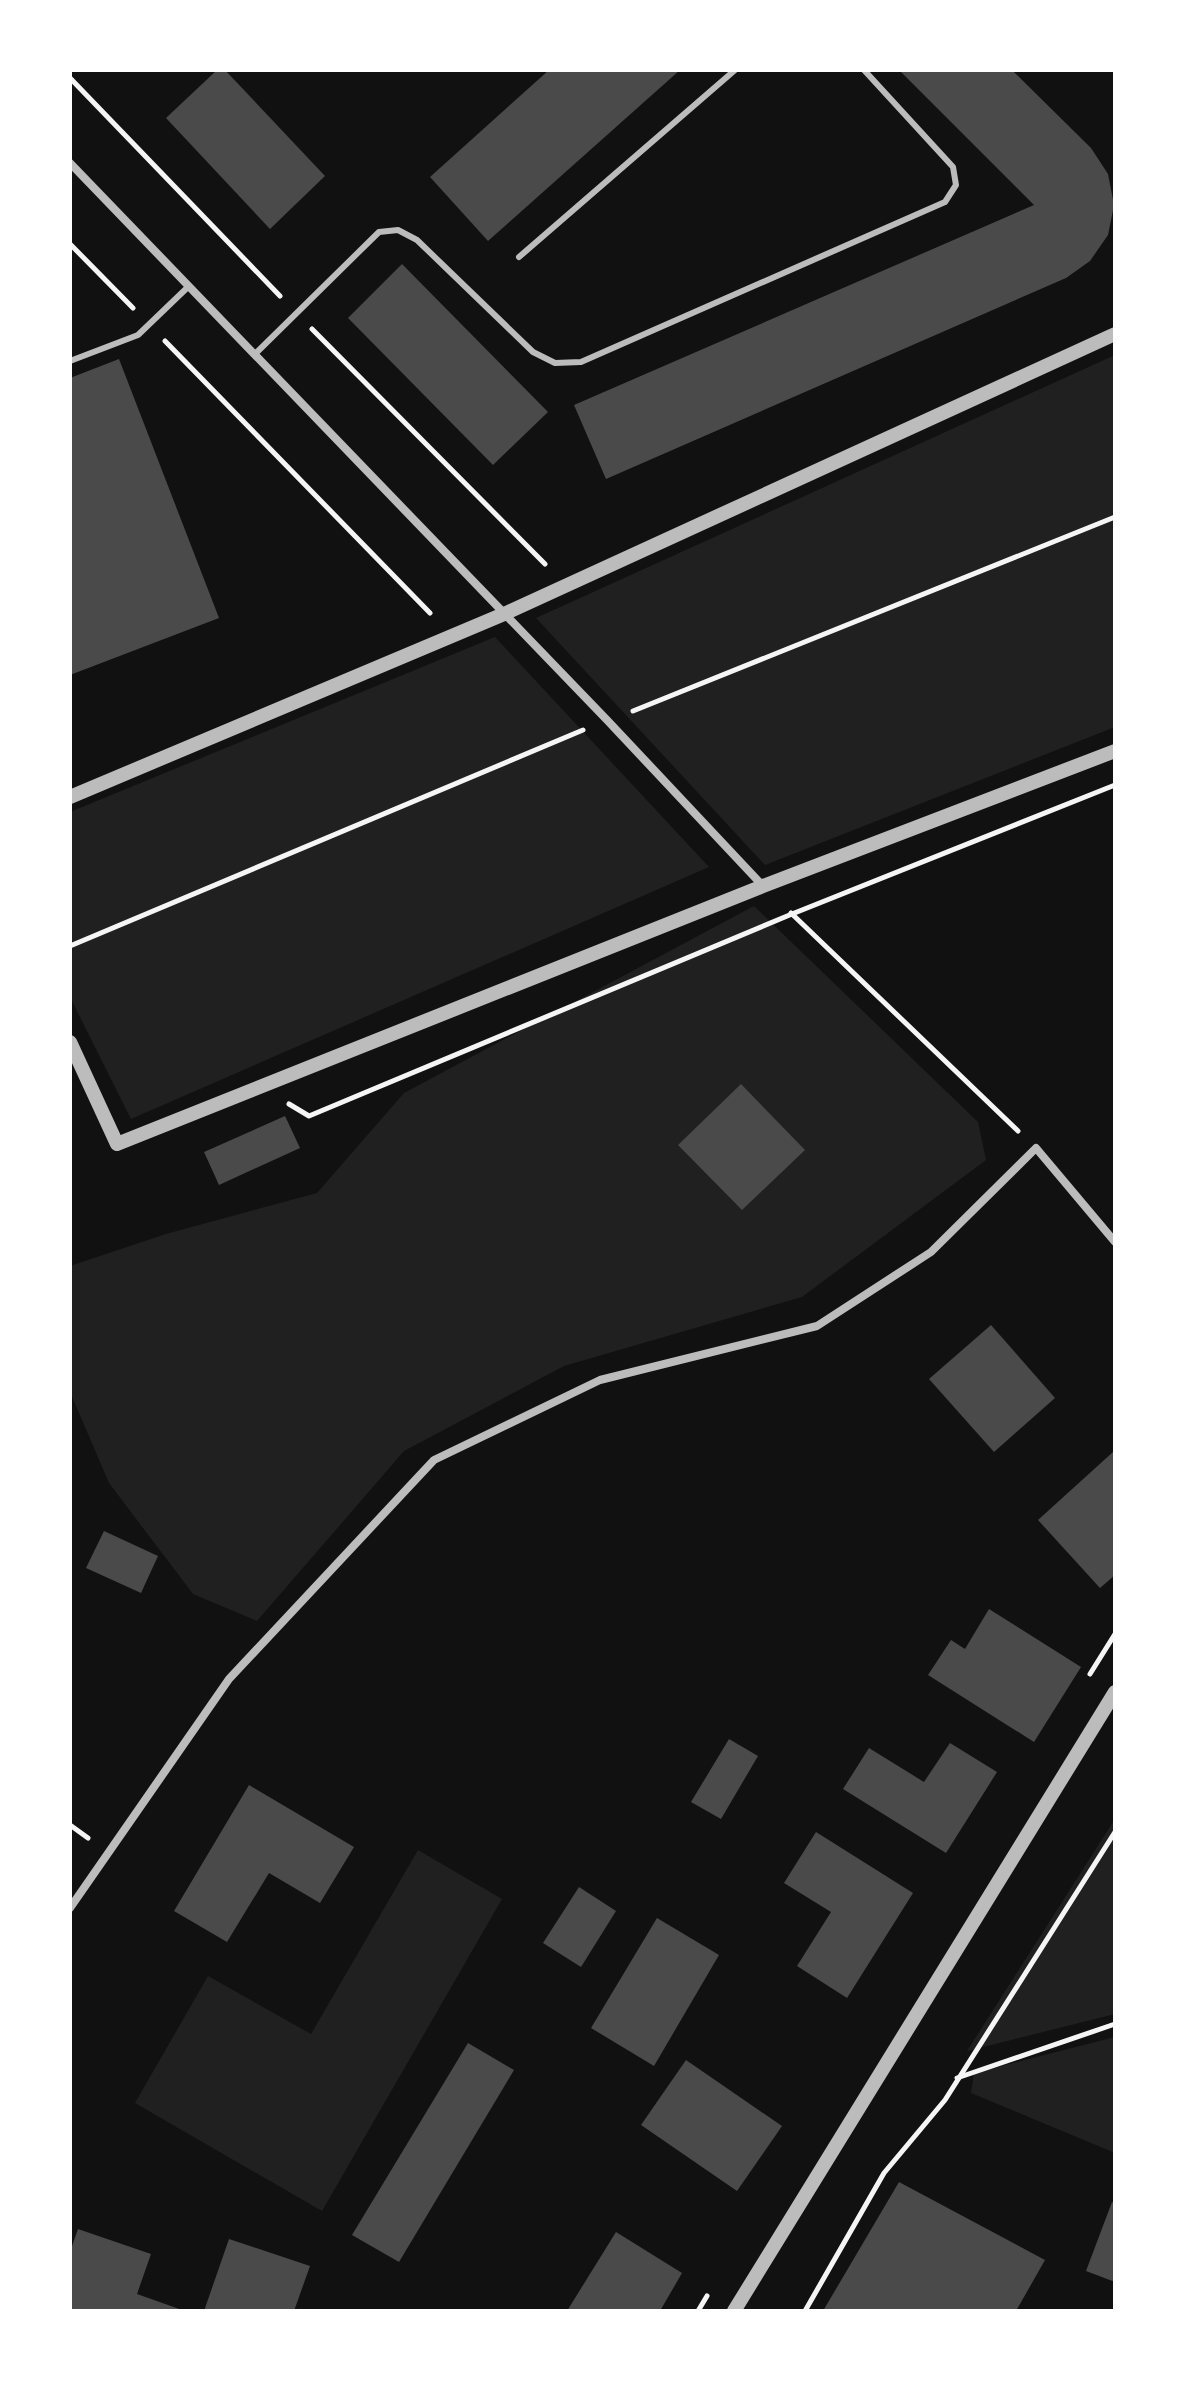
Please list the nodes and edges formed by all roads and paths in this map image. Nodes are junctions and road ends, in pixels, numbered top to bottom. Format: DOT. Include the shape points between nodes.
graph roads {
  1 [pos="735,70"];
  2 [pos="864,70"];
  3 [pos="70,163"];
  4 [pos="70,244"];
  5 [pos="519,257"];
  6 [pos="189,286"];
  7 [pos="149,324"];
  8 [pos="1115,334"];
  9 [pos="255,354"];
  10 [pos="70,361"];
  11 [pos="430,613"];
  12 [pos="504,614"];
  13 [pos="1115,751"];
  14 [pos="1115,785"];
  15 [pos="70,797"];
  16 [pos="763,886"];
  17 [pos="792,914"];
  18 [pos="70,1042"];
  19 [pos="260,1087"];
  20 [pos="1036,1148"];
  21 [pos="1115,1242"];
  22 [pos="1115,1692"];
  23 [pos="1115,1832"];
  24 [pos="74,1896"];
  25 [pos="70,1908"];
  26 [pos="1115,2024"];
  27 [pos="957,2078"];
  28 [pos="734,2311"];
  29 [pos="805,2311"];
  1 -- 5 [label="lane"];
  2 -- 9 [label="lane" via="953,167 956,185 945,202 581,362 555,363 533,352 417,240 398,230 379,232"];
  3 -- 6 [label="street"];
  4 -- 7 [label="path"];
  6 -- 7 [label="lane"];
  6 -- 9 [label="street"];
  7 -- 10 [label="lane" via="138,335"];
  7 -- 11 [label="path"];
  8 -- 12 [label="street"];
  9 -- 12 [label="street"];
  12 -- 15 [label="street"];
  12 -- 16 [label="street"];
  13 -- 16 [label="street"];
  14 -- 17 [label="path"];
  16 -- 17 [label="path"];
  16 -- 19 [label="street"];
  17 -- 19 [label="path" via="309,1116"];
  17 -- 20 [label="path"];
  18 -- 19 [label="street" via="117,1144"];
  20 -- 21 [label="street"];
  20 -- 24 [label="street" via="931,1252 817,1326 600,1380 434,1460 229,1679"];
  22 -- 28 [label="street"];
  23 -- 27 [label="path"];
  24 -- 25 [label="street"];
  26 -- 27 [label="path"];
  27 -- 29 [label="path" via="884,2173"];
}
